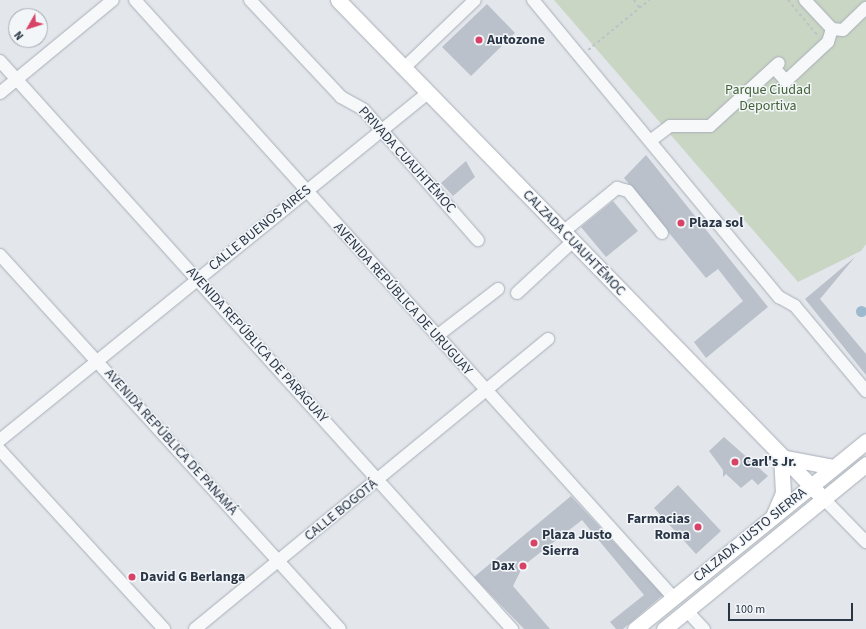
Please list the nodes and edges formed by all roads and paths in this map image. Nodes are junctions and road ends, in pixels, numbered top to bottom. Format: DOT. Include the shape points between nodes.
graph roads {
  1 [pos="113,0"];
  2 [pos="135,0"];
  3 [pos="250,0"];
  4 [pos="338,0"];
  5 [pos="475,0"];
  6 [pos="533,0"];
  7 [pos="634,0"];
  8 [pos="649,0"];
  9 [pos="788,0"];
  10 [pos="805,0"];
  11 [pos="640,8"];
  12 [pos="866,8"];
  13 [pos="832,29"];
  14 [pos="819,37"];
  15 [pos="580,56"];
  16 [pos="0,61"];
  17 [pos="404,68"];
  18 [pos="17,79"];
  19 [pos="429,92"];
  20 [pos="0,93"];
  21 [pos="382,130"];
  22 [pos="650,141"];
  23 [pos="306,191"];
  24 [pos="662,233"];
  25 [pos="568,237"];
  26 [pos="478,240"];
  27 [pos="0,255"];
  28 [pos="198,278"];
  29 [pos="498,289"];
  30 [pos="517,293"];
  31 [pos="437,336"];
  32 [pos="548,339"];
  33 [pos="97,361"];
  34 [pos="486,391"];
  35 [pos="866,391"];
  36 [pos="0,440"];
  37 [pos="866,441"];
  38 [pos="0,450"];
  39 [pos="781,457"];
  40 [pos="866,464"];
  41 [pos="834,467"];
  42 [pos="377,480"];
  43 [pos="810,486"];
  44 [pos="822,498"];
  45 [pos="772,519"];
  46 [pos="866,542"];
  47 [pos="279,561"];
  48 [pos="673,597"];
  49 [pos="686,611"];
  50 [pos="333,627"];
  51 [pos="164,629"];
  52 [pos="195,629"];
  53 [pos="512,629"];
  54 [pos="635,629"];
  55 [pos="653,629"];
  56 [pos="664,629"];
  57 [pos="704,629"];
  1 -- 18 [label="street"];
  2 -- 23 [label="street, AVENIDA REPÚBLICA DE URUGUAY"];
  3 -- 21 [label="street, PRIVADA CUAUHTÉMOC" via="341,97 358,104"];
  4 -- 17 [label="main road, CALZADA CUAUHTÉMOC"];
  5 -- 17 [label="street"];
  6 -- 15 [label="street"];
  7 -- 11 [label="path"];
  8 -- 11 [label="path"];
  9 -- 14 [label="path"];
  10 -- 13 [label="street"];
  11 -- 15 [label="path"];
  12 -- 13 [label="street" via="843,30"];
  13 -- 22 [label="street" via="828,42 786,81 776,65 710,126 670,126"];
  15 -- 22 [label="street"];
  16 -- 18 [label="street, AVENIDA REPÚBLICA DE PARAGUAY"];
  17 -- 19 [label="main road, CALZADA CUAUHTÉMOC"];
  18 -- 20 [label="street"];
  18 -- 28 [label="street, AVENIDA REPÚBLICA DE PARAGUAY"];
  19 -- 21 [label="street, CALLE BUENOS AIRES"];
  19 -- 25 [label="main road, CALZADA CUAUHTÉMOC"];
  21 -- 23 [label="street, CALLE BUENOS AIRES"];
  21 -- 26 [label="street, PRIVADA CUAUHTÉMOC"];
  22 -- 35 [label="street" via="779,296 795,306"];
  23 -- 28 [label="street, CALLE BUENOS AIRES"];
  23 -- 31 [label="street, AVENIDA REPÚBLICA DE URUGUAY"];
  24 -- 25 [label="street" via="628,191 617,188"];
  25 -- 30 [label="street"];
  25 -- 39 [label="main road, CALZADA CUAUHTÉMOC"];
  27 -- 33 [label="street, AVENIDA REPÚBLICA DE PANAMÁ"];
  28 -- 33 [label="street, CALLE BUENOS AIRES"];
  28 -- 42 [label="street, AVENIDA REPÚBLICA DE PARAGUAY"];
  29 -- 31 [label="street"];
  31 -- 34 [label="street, AVENIDA REPÚBLICA DE URUGUAY"];
  32 -- 34 [label="street, CALLE BOGOTÁ"];
  33 -- 36 [label="street, CALLE BUENOS AIRES"];
  33 -- 47 [label="street, AVENIDA REPÚBLICA DE PANAMÁ"];
  34 -- 42 [label="street, CALLE BOGOTÁ"];
  34 -- 48 [label="street, AVENIDA REPÚBLICA DE URUGUAY"];
  37 -- 41 [label="main road, CALZADA JUSTO SIERRA"];
  38 -- 51 [label="street"];
  39 -- 41 [label="main road"];
  39 -- 43 [label="main road, CALZADA CUAUHTÉMOC"];
  39 -- 45 [label="main road" via="783,493"];
  40 -- 44 [label="main road, CALZADA JUSTO SIERRA"];
  41 -- 43 [label="main road, CALZADA JUSTO SIERRA"];
  42 -- 47 [label="street, CALLE BOGOTÁ"];
  42 -- 53 [label="street, AVENIDA REPÚBLICA DE PARAGUAY"];
  43 -- 44 [label="main road, CALZADA CUAUHTÉMOC"];
  43 -- 45 [label="main road, CALZADA JUSTO SIERRA"];
  44 -- 46 [label="street"];
  44 -- 49 [label="main road, CALZADA JUSTO SIERRA"];
  45 -- 48 [label="main road, CALZADA JUSTO SIERRA"];
  47 -- 50 [label="street, AVENIDA REPÚBLICA DE PANAMÁ"];
  47 -- 52 [label="street, CALLE BOGOTÁ"];
  48 -- 54 [label="main road, CALZADA JUSTO SIERRA"];
  48 -- 55 [label="main road" via="674,611"];
  49 -- 56 [label="main road, CALZADA JUSTO SIERRA"];
  49 -- 57 [label="street"];
}
